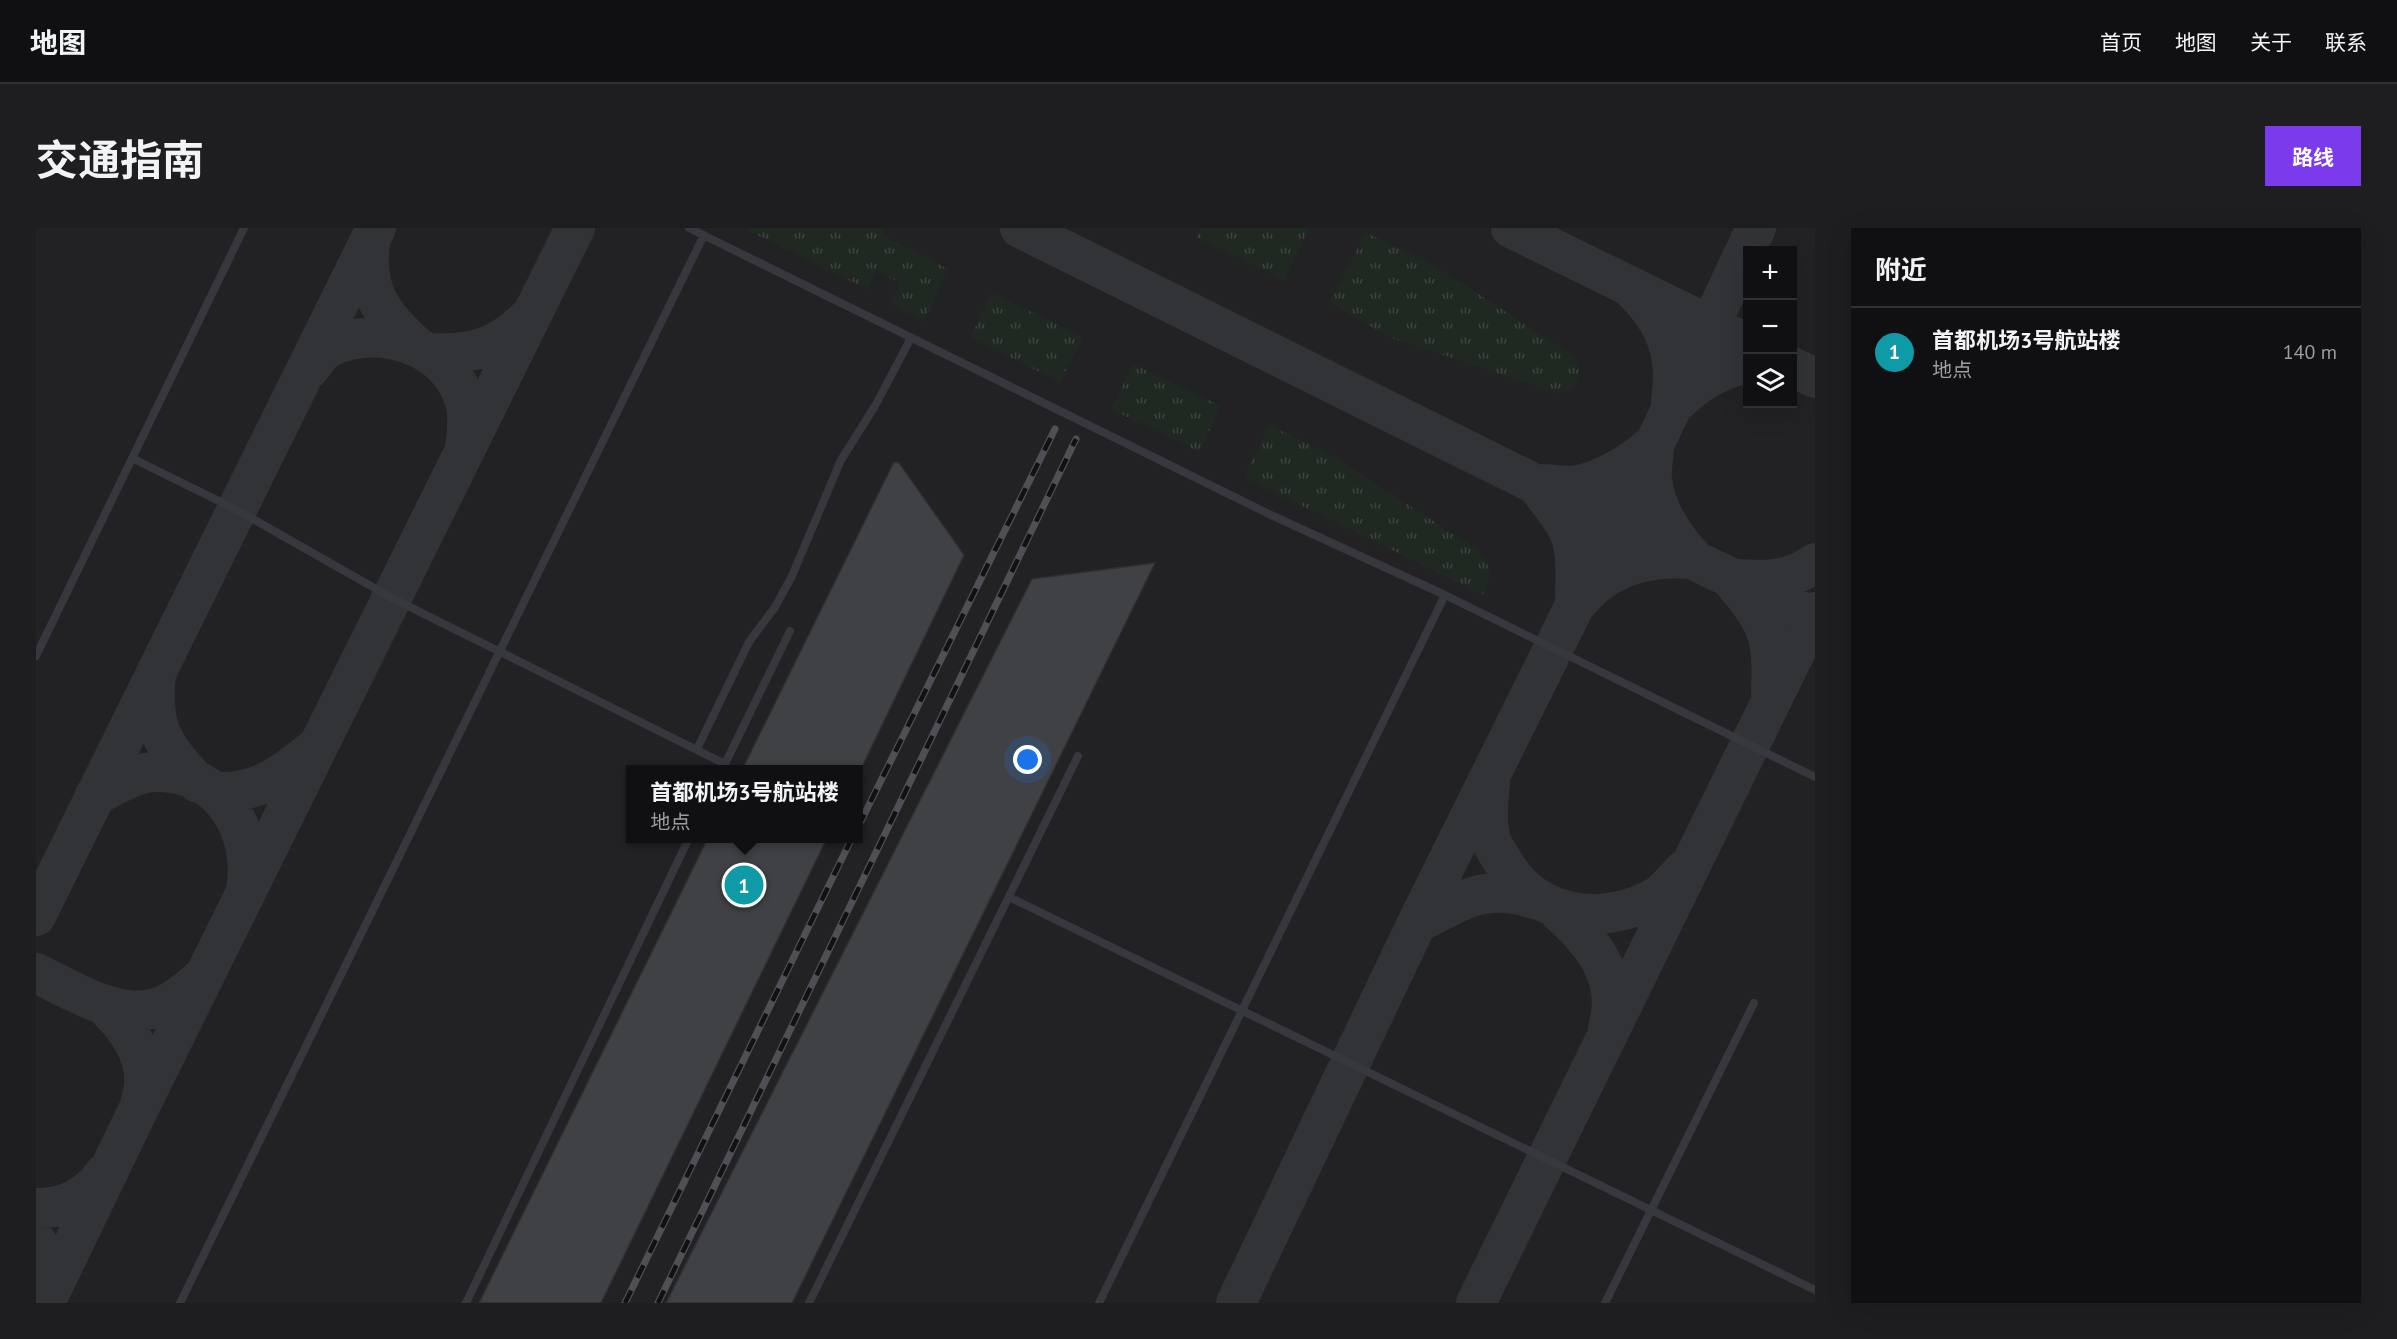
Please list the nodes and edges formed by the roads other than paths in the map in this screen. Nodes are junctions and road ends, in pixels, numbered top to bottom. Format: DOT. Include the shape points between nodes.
graph roads {
  1 [pos="244,228"];
  2 [pos="689,228"];
  3 [pos="704,235"];
  4 [pos="911,338"];
  5 [pos="134,459"];
  6 [pos="1445,595"];
  7 [pos="790,631"];
  8 [pos="501,651"];
  9 [pos="36,656"];
  10 [pos="697,749"];
  11 [pos="1078,756"];
  12 [pos="722,765"];
  13 [pos="724,765"];
  14 [pos="1815,777"];
  15 [pos="687,843"];
  16 [pos="1009,897"];
  17 [pos="1754,1003"];
  18 [pos="1242,1012"];
  19 [pos="1651,1210"];
  20 [pos="1815,1290"];
  21 [pos="180,1303"];
  22 [pos="466,1303"];
  23 [pos="809,1303"];
  24 [pos="1099,1303"];
  25 [pos="1605,1303"];
  1 -- 5 [label="lane"];
  2 -- 3 [label="lane"];
  3 -- 4 [label="lane"];
  3 -- 8 [label="lane"];
  4 -- 6 [label="lane" via="1261,510"];
  4 -- 10 [label="lane" via="876,406 836,468 792,576 749,642"];
  5 -- 8 [label="lane" via="237,510 392,598"];
  5 -- 9 [label="lane"];
  6 -- 14 [label="lane"];
  6 -- 18 [label="lane"];
  7 -- 13 [label="lane"];
  8 -- 10 [label="lane"];
  8 -- 21 [label="lane"];
  10 -- 12 [label="lane"];
  11 -- 16 [label="lane"];
  15 -- 22 [label="lane"];
  16 -- 18 [label="lane"];
  16 -- 23 [label="lane"];
  17 -- 19 [label="lane"];
  18 -- 19 [label="lane"];
  18 -- 24 [label="lane"];
  19 -- 20 [label="lane"];
  19 -- 25 [label="lane"];
}
